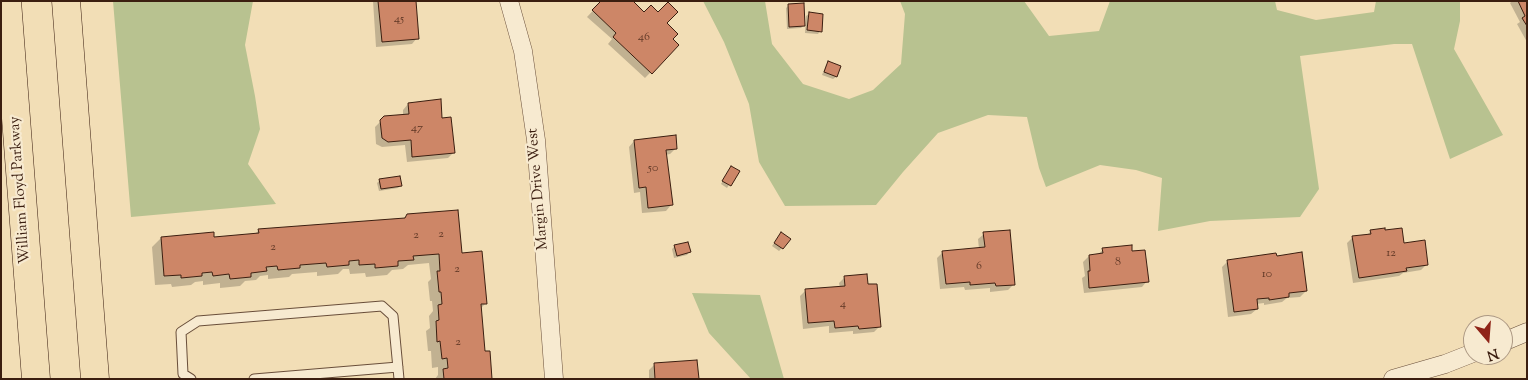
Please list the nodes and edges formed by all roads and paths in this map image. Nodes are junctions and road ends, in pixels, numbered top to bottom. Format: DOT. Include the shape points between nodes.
graph roads {
  1 [pos="7,1"];
  2 [pos="66,1"];
  3 [pos="509,1"];
  4 [pos="1527,332"];
  5 [pos="1513,338"];
  6 [pos="1463,357"];
  7 [pos="398,367"];
  8 [pos="36,379"];
  9 [pos="95,379"];
  10 [pos="191,379"];
  11 [pos="254,379"];
  12 [pos="399,379"];
  13 [pos="554,379"];
  14 [pos="1393,379"];
  1 -- 8 [label="highway, William Floyd Parkway"];
  2 -- 9 [label="highway"];
  3 -- 13 [label="street, Margin Drive West" via="523,51 536,140"];
  4 -- 5 [label="street"];
  6 -- 14 [label="street"];
  7 -- 10 [label="lane" via="393,316 382,306 198,321 181,332 183,374"];
  7 -- 11 [label="lane"];
  7 -- 12 [label="lane"];
}
